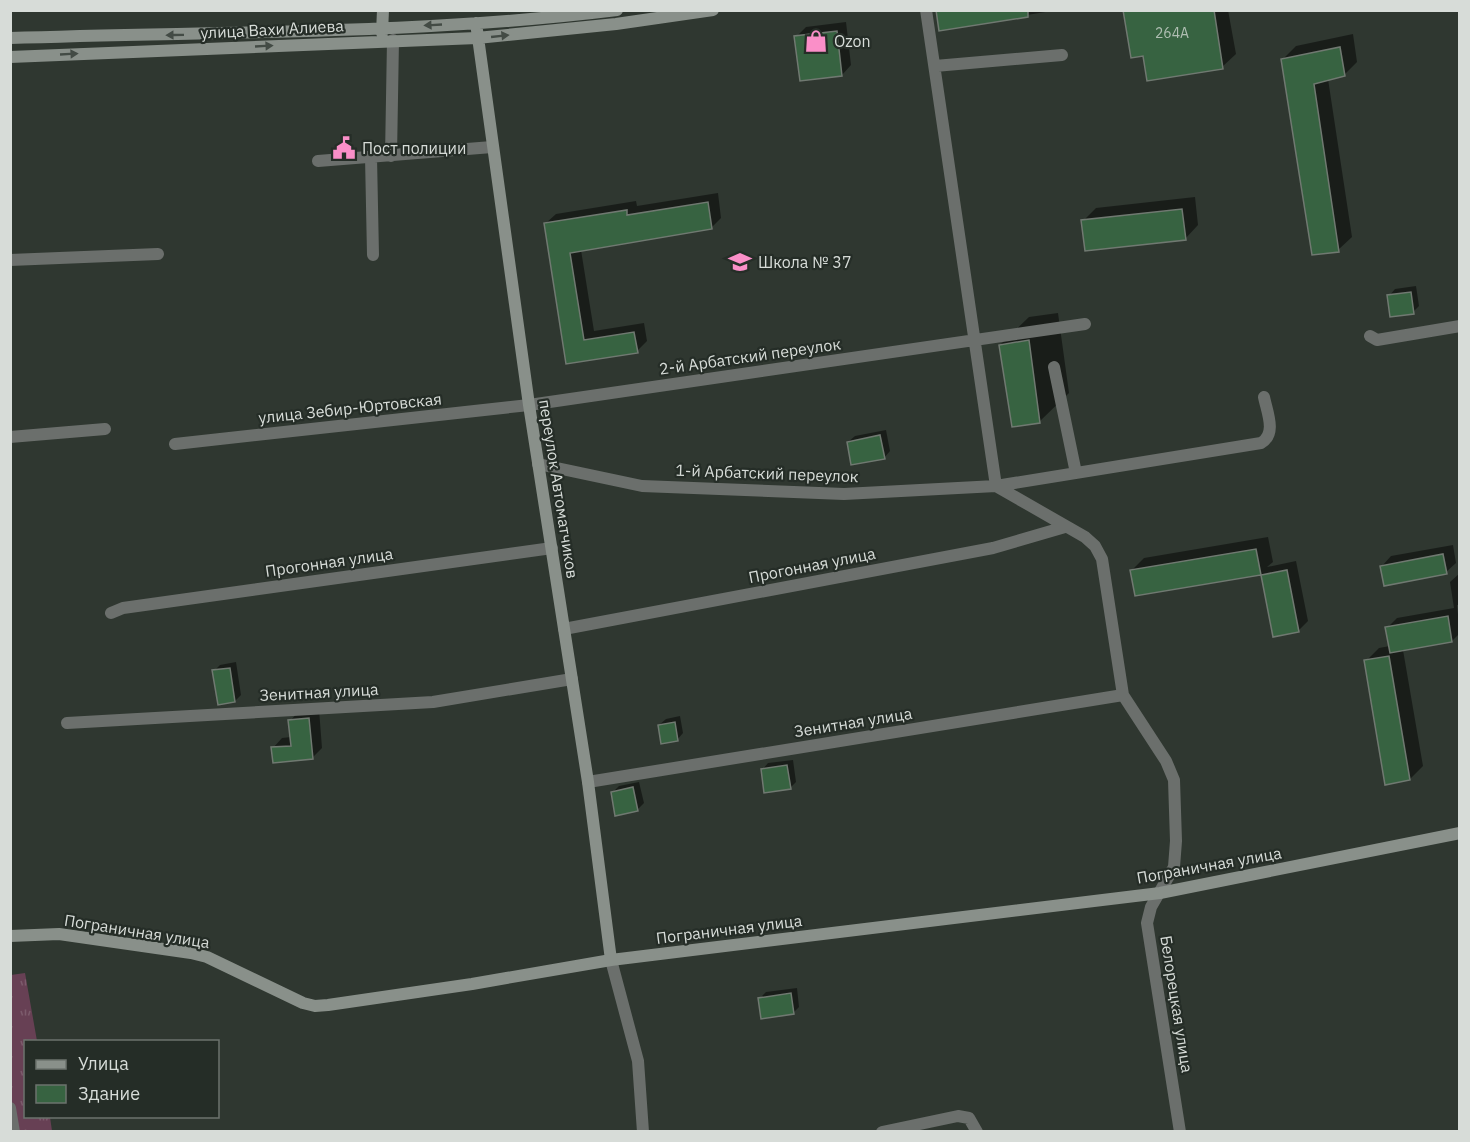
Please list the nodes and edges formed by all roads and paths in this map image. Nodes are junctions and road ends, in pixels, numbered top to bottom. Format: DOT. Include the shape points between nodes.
graph roads {
  1 [pos="383,10"];
  2 [pos="617,10"];
  3 [pos="713,10"];
  4 [pos="926,10"];
  5 [pos="476,23"];
  6 [pos="382,28"];
  7 [pos="10,38"];
  8 [pos="477,38"];
  9 [pos="387,41"];
  10 [pos="1062,55"];
  11 [pos="10,57"];
  12 [pos="935,66"];
  13 [pos="492,147"];
  14 [pos="391,156"];
  15 [pos="371,157"];
  16 [pos="318,161"];
  17 [pos="158,254"];
  18 [pos="373,255"];
  19 [pos="10,260"];
  20 [pos="1085,324"];
  21 [pos="1460,326"];
  22 [pos="1370,336"];
  23 [pos="975,340"];
  24 [pos="1054,367"];
  25 [pos="1264,397"];
  26 [pos="529,405"];
  27 [pos="105,429"];
  28 [pos="10,437"];
  29 [pos="175,444"];
  30 [pos="538,464"];
  31 [pos="1076,473"];
  32 [pos="996,486"];
  33 [pos="1065,527"];
  34 [pos="552,548"];
  35 [pos="111,613"];
  36 [pos="564,629"];
  37 [pos="572,679"];
  38 [pos="1123,695"];
  39 [pos="67,723"];
  40 [pos="588,782"];
  41 [pos="1460,833"];
  42 [pos="1160,893"];
  43 [pos="10,936"];
  44 [pos="612,960"];
  45 [pos="10,1108"];
  46 [pos="14,1131"];
  47 [pos="643,1131"];
  48 [pos="882,1131"];
  49 [pos="977,1131"];
  50 [pos="1180,1131"];
  1 -- 6 [label="street"];
  2 -- 5 [label="street, улица Вахи Алиева"];
  8 -- 3 [label="street, улица Вахи Алиева, one-way"];
  4 -- 12 [label="street"];
  5 -- 6 [label="street, улица Вахи Алиева, one-way"];
  5 -- 8 [label="street, переулок Автоматчиков"];
  6 -- 7 [label="street, улица Вахи Алиева, one-way"];
  6 -- 9 [label="street"];
  8 -- 9 [label="street, улица Вахи Алиева"];
  8 -- 13 [label="street, переулок Автоматчиков"];
  11 -- 9 [label="street, улица Вахи Алиева, one-way"];
  9 -- 14 [label="street"];
  10 -- 12 [label="street"];
  12 -- 23 [label="street"];
  13 -- 14 [label="street"];
  13 -- 26 [label="street, переулок Автоматчиков"];
  14 -- 15 [label="street"];
  15 -- 16 [label="street"];
  15 -- 18 [label="street"];
  17 -- 19 [label="street"];
  20 -- 23 [label="street, 2-й Арбатский переулок"];
  21 -- 22 [label="street" via="1377,340"];
  23 -- 26 [label="street, 2-й Арбатский переулок"];
  23 -- 32 [label="street"];
  24 -- 31 [label="street"];
  25 -- 31 [label="street, 1-й Арбатский переулок" via="1270,433 1268,440 1261,443"];
  26 -- 29 [label="street, улица Зебир-Юртовская"];
  26 -- 30 [label="street, переулок Автоматчиков"];
  27 -- 28 [label="street"];
  30 -- 32 [label="street, 1-й Арбатский переулок" via="654,486 844,494"];
  30 -- 34 [label="street, переулок Автоматчиков"];
  31 -- 32 [label="street, 1-й Арбатский переулок"];
  32 -- 33 [label="street"];
  33 -- 36 [label="street, Прогонная улица" via="993,548"];
  33 -- 38 [label="street, Белорецкая улица" via="1085,537 1102,558"];
  34 -- 35 [label="street, Прогонная улица" via="123,608"];
  34 -- 36 [label="street, переулок Автоматчиков"];
  36 -- 37 [label="street, переулок Автоматчиков"];
  37 -- 39 [label="street, Зенитная улица" via="433,702"];
  37 -- 40 [label="street, переулок Автоматчиков"];
  38 -- 40 [label="street, Зенитная улица"];
  38 -- 42 [label="street, Белорецкая улица" via="1174,780 1174,867"];
  40 -- 44 [label="street, переулок Автоматчиков"];
  41 -- 42 [label="street, Пограничная улица"];
  42 -- 44 [label="street, Пограничная улица"];
  42 -- 50 [label="street, Белорецкая улица" via="1147,923"];
  43 -- 44 [label="street, Пограничная улица" via="59,934 207,957 315,1006"];
  44 -- 47 [label="street" via="638,1061"];
  45 -- 46 [label="street"];
  48 -- 49 [label="street" via="958,1116 969,1118"];
}
